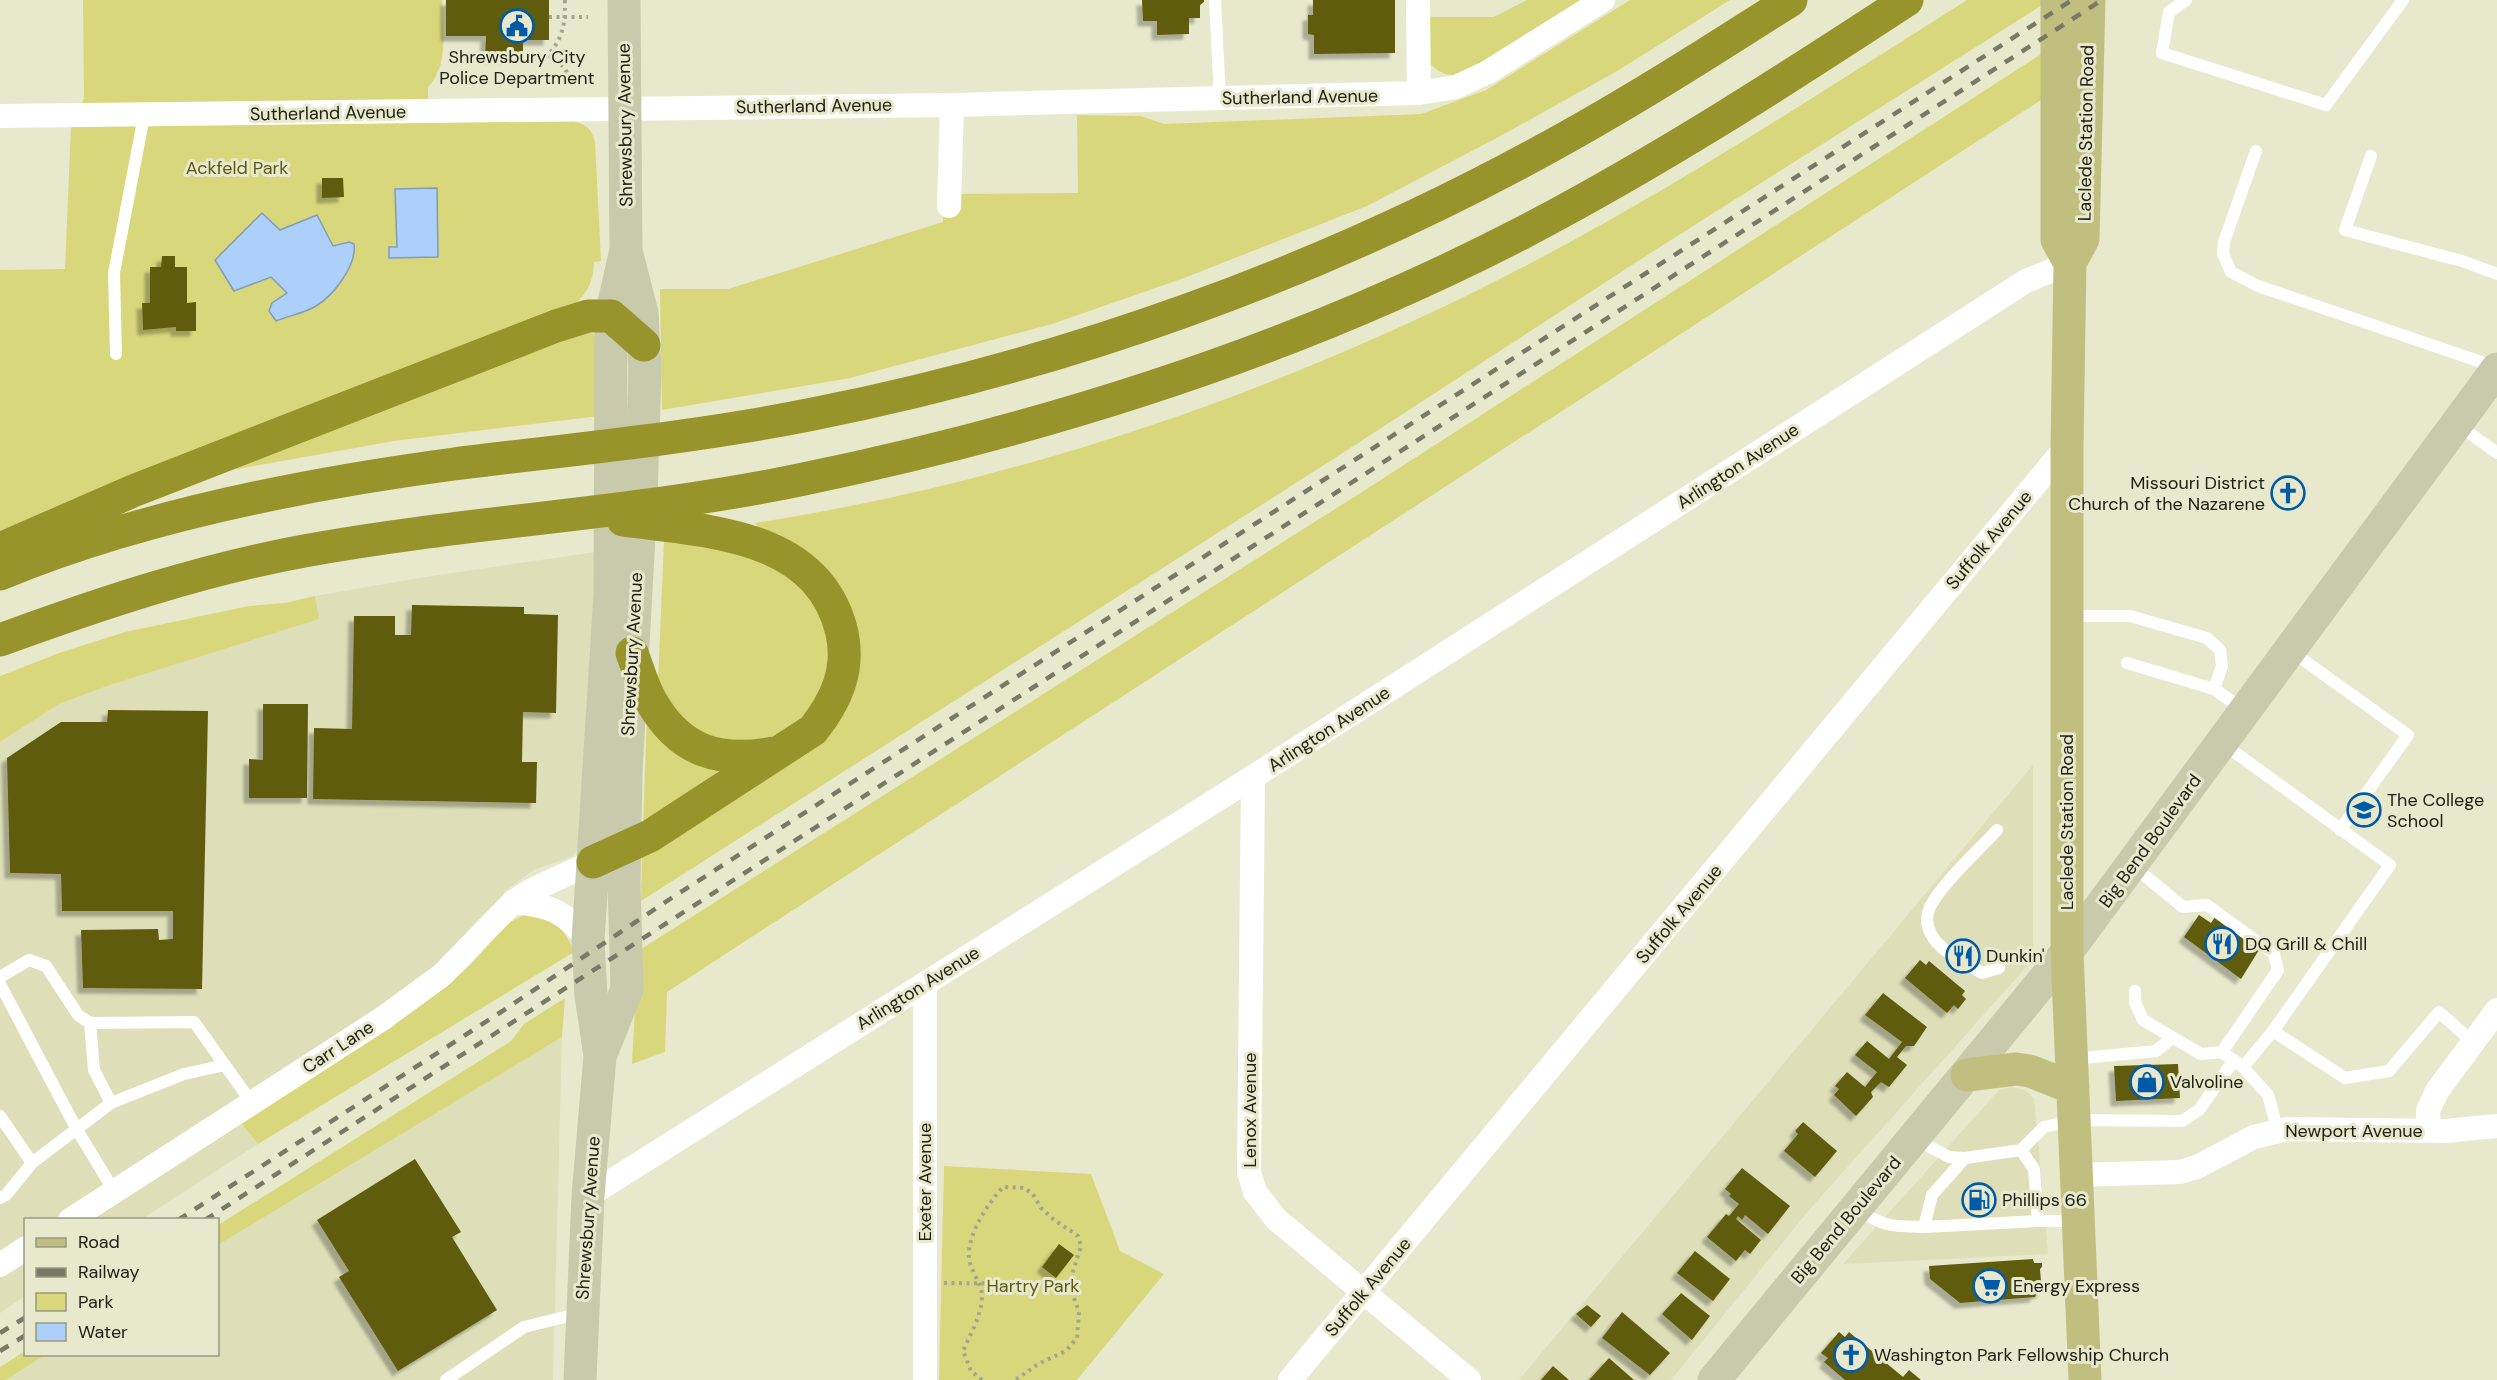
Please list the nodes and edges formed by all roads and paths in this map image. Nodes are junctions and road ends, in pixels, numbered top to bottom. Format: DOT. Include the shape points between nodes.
graph roads {
  1 [pos="565,0"];
  2 [pos="624,0"];
  3 [pos="1215,0"];
  4 [pos="1418,0"];
  5 [pos="1603,0"];
  6 [pos="1791,0"];
  7 [pos="1907,0"];
  8 [pos="2057,0"];
  9 [pos="2089,0"];
  10 [pos="2186,0"];
  11 [pos="2403,0"];
  12 [pos="549,16"];
  13 [pos="565,16"];
  14 [pos="588,17"];
  15 [pos="575,88"];
  16 [pos="1419,93"];
  17 [pos="1220,99"];
  18 [pos="952,105"];
  19 [pos="625,108"];
  20 [pos="0,116"];
  21 [pos="144,116"];
  22 [pos="2256,151"];
  23 [pos="2372,156"];
  24 [pos="949,206"];
  25 [pos="626,250"];
  26 [pos="2070,263"];
  27 [pos="2497,274"];
  28 [pos="611,316"];
  29 [pos="116,354"];
  30 [pos="645,357"];
  31 [pos="2497,368"];
  32 [pos="2457,424"];
  33 [pos="2067,446"];
  34 [pos="2497,453"];
  35 [pos="577,514"];
  36 [pos="0,549"];
  37 [pos="0,574"];
  38 [pos="622,593"];
  39 [pos="2067,616"];
  40 [pos="0,640"];
  41 [pos="2290,650"];
  42 [pos="632,653"];
  43 [pos="2127,663"];
  44 [pos="2214,688"];
  45 [pos="2245,711"];
  46 [pos="2222,743"];
  47 [pos="779,753"];
  48 [pos="1253,777"];
  49 [pos="1997,830"];
  50 [pos="2340,830"];
  51 [pos="624,849"];
  52 [pos="593,862"];
  53 [pos="2132,865"];
  54 [pos="513,902"];
  55 [pos="588,941"];
  56 [pos="2067,952"];
  57 [pos="1999,968"];
  58 [pos="0,976"];
  59 [pos="0,984"];
  60 [pos="925,984"];
  61 [pos="2135,991"];
  62 [pos="2497,1010"];
  63 [pos="90,1023"];
  64 [pos="2273,1031"];
  65 [pos="2172,1038"];
  66 [pos="2474,1042"];
  67 [pos="2222,1052"];
  68 [pos="600,1056"];
  69 [pos="2239,1063"];
  70 [pos="225,1065"];
  71 [pos="1967,1075"];
  72 [pos="2073,1089"];
  73 [pos="111,1103"];
  74 [pos="252,1103"];
  75 [pos="0,1116"];
  76 [pos="2497,1126"];
  77 [pos="76,1128"];
  78 [pos="2278,1131"];
  79 [pos="2429,1131"];
  80 [pos="1914,1138"];
  81 [pos="2020,1150"];
  82 [pos="1965,1158"];
  83 [pos="32,1163"];
  84 [pos="2076,1175"];
  85 [pos="114,1191"];
  86 [pos="2,1193"];
  87 [pos="588,1196"];
  88 [pos="1856,1208"];
  89 [pos="73,1218"];
  90 [pos="2038,1221"];
  91 [pos="2078,1221"];
  92 [pos="1924,1227"];
  93 [pos="24,1249"];
  94 [pos="0,1265"];
  95 [pos="925,1282"];
  96 [pos="978,1283"];
  97 [pos="1069,1284"];
  98 [pos="1363,1294"];
  99 [pos="582,1312"];
  100 [pos="446,1380"];
  101 [pos="580,1380"];
  102 [pos="925,1380"];
  103 [pos="982,1380"];
  104 [pos="1015,1380"];
  105 [pos="1290,1380"];
  106 [pos="1469,1380"];
  107 [pos="1714,1380"];
  108 [pos="2085,1380"];
  1 -- 13 [label="path"];
  2 -- 19 [label="main road, Shrewsbury Avenue"];
  3 -- 17 [label="lane"];
  4 -- 16 [label="street"];
  5 -- 16 [label="street, Sutherland Avenue" via="1488,72 1456,87"];
  6 -- 37 [label="highway" via="1632,100 1439,204 1238,291 1133,329 994,371 813,414 702,434 361,478 230,503 120,532"];
  7 -- 35 [label="highway" via="1617,181 1521,234 1321,326 1114,401 1009,432 794,481 686,501"];
  8 -- 26 [label="main road, Laclede Station Road" via="2057,240"];
  9 -- 26 [label="main road, Laclede Station Road" via="2084,239"];
  10 -- 11 [label="lane" via="2169,12 2162,53 2326,105"];
  12 -- 13 [label="path"];
  13 -- 14 [label="path"];
  13 -- 15 [label="path" via="560,40 548,55 564,67"];
  16 -- 17 [label="street, Sutherland Avenue"];
  17 -- 18 [label="street, Sutherland Avenue"];
  18 -- 19 [label="street, Sutherland Avenue"];
  18 -- 24 [label="street"];
  19 -- 21 [label="street, Sutherland Avenue"];
  19 -- 25 [label="main road, Shrewsbury Avenue"];
  20 -- 21 [label="street, Sutherland Avenue"];
  21 -- 29 [label="lane" via="114,273"];
  22 -- 31 [label="lane" via="2224,242 2223,254 2231,272 2258,286"];
  23 -- 27 [label="lane" via="2345,230"];
  25 -- 28 [label="main road, Shrewsbury Avenue"];
  25 -- 30 [label="main road, Shrewsbury Avenue" via="642,313"];
  26 -- 33 [label="main road, Laclede Station Road"];
  26 -- 48 [label="street, Arlington Avenue" via="2026,281"];
  28 -- 30 [label="highway"];
  28 -- 36 [label="highway" via="588,316 556,326 133,492"];
  28 -- 38 [label="main road, Shrewsbury Avenue"];
  30 -- 38 [label="main road, Shrewsbury Avenue"];
  31 -- 32 [label="main road, Big Bend Boulevard"];
  32 -- 34 [label="lane"];
  32 -- 41 [label="main road, Big Bend Boulevard"];
  33 -- 39 [label="main road, Laclede Station Road"];
  33 -- 98 [label="street, Suffolk Avenue"];
  35 -- 40 [label="highway" via="401,535 299,552 193,576"];
  35 -- 47 [label="highway" via="719,533 756,542 792,560 818,582 837,613 845,647 843,678 829,710 813,730"];
  38 -- 42 [label="main road, Shrewsbury Avenue"];
  38 -- 52 [label="main road, Shrewsbury Avenue"];
  39 -- 44 [label="lane" via="2130,616 2207,638 2220,650 2222,666"];
  39 -- 56 [label="main road, Laclede Station Road"];
  41 -- 45 [label="main road, Big Bend Boulevard"];
  41 -- 50 [label="lane" via="2408,735"];
  42 -- 47 [label="highway" via="650,700 665,723 687,743 716,755 745,758"];
  42 -- 51 [label="main road, Shrewsbury Avenue"];
  43 -- 44 [label="lane"];
  44 -- 45 [label="lane"];
  45 -- 46 [label="main road, Big Bend Boulevard"];
  46 -- 50 [label="lane"];
  46 -- 53 [label="main road, Big Bend Boulevard"];
  47 -- 51 [label="highway"];
  48 -- 60 [label="street, Arlington Avenue"];
  48 -- 98 [label="street, Lenox Avenue" via="1249,1172 1255,1192 1276,1219"];
  49 -- 57 [label="lane" via="1943,889 1931,907 1927,923 1931,936 1956,957 1982,973"];
  50 -- 64 [label="lane" via="2390,865"];
  51 -- 52 [label="highway"];
  51 -- 68 [label="main road, Shrewsbury Avenue" via="627,989"];
  52 -- 54 [label="street, Carr Lane"];
  52 -- 55 [label="main road, Shrewsbury Avenue"];
  53 -- 56 [label="main road, Big Bend Boulevard"];
  53 -- 67 [label="lane" via="2183,907 2206,905 2274,954 2278,970"];
  54 -- 55 [label="street" via="554,909 576,925"];
  54 -- 74 [label="street, Carr Lane" via="441,975 382,1019"];
  55 -- 68 [label="main road, Shrewsbury Avenue"];
  56 -- 71 [label="main road, Big Bend Boulevard"];
  56 -- 72 [label="main road, Laclede Station Road"];
  58 -- 63 [label="lane" via="29,960 46,966 78,1015"];
  59 -- 77 [label="lane"];
  60 -- 87 [label="street, Arlington Avenue"];
  60 -- 95 [label="street, Exeter Avenue"];
  61 -- 65 [label="lane" via="2143,1020"];
  62 -- 66 [label="street"];
  63 -- 70 [label="lane" via="194,1022"];
  63 -- 73 [label="lane" via="94,1070"];
  64 -- 66 [label="lane" via="2345,1078 2389,1071 2439,1012"];
  64 -- 69 [label="lane"];
  65 -- 67 [label="lane" via="2201,1054"];
  65 -- 72 [label="lane" via="2156,1051"];
  66 -- 79 [label="street" via="2431,1103"];
  67 -- 69 [label="lane"];
  68 -- 87 [label="main road, Shrewsbury Avenue"];
  69 -- 72 [label="lane" via="2199,1110 2182,1121"];
  69 -- 78 [label="lane" via="2268,1095"];
  70 -- 73 [label="lane" via="184,1074"];
  70 -- 74 [label="lane"];
  71 -- 72 [label="main road" via="2016,1069"];
  71 -- 80 [label="main road, Big Bend Boulevard"];
  72 -- 81 [label="lane" via="2044,1127"];
  72 -- 84 [label="main road, Laclede Station Road"];
  73 -- 77 [label="lane"];
  74 -- 85 [label="street, Carr Lane"];
  75 -- 83 [label="lane"];
  76 -- 79 [label="street, Newport Avenue"];
  77 -- 83 [label="lane"];
  77 -- 85 [label="lane"];
  78 -- 79 [label="street, Newport Avenue"];
  78 -- 84 [label="street, Newport Avenue" via="2254,1137 2180,1172"];
  80 -- 82 [label="lane" via="1949,1157"];
  80 -- 88 [label="main road, Big Bend Boulevard"];
  81 -- 82 [label="lane"];
  81 -- 90 [label="lane" via="2034,1169"];
  82 -- 92 [label="lane" via="1932,1195"];
  83 -- 86 [label="lane"];
  84 -- 91 [label="main road, Laclede Station Road"];
  85 -- 89 [label="street, Carr Lane"];
  87 -- 99 [label="main road, Shrewsbury Avenue"];
  88 -- 92 [label="lane" via="1877,1223"];
  88 -- 107 [label="main road, Big Bend Boulevard"];
  90 -- 91 [label="lane"];
  90 -- 92 [label="lane"];
  91 -- 108 [label="main road, Laclede Station Road"];
  93 -- 94 [label="street"];
  95 -- 96 [label="path"];
  95 -- 102 [label="street, Exeter Avenue"];
  96 -- 97 [label="path"];
  96 -- 97 [label="path" via="969,1258 975,1231 987,1206 1003,1187 1025,1188 1053,1219 1078,1236 1081,1246"];
  96 -- 103 [label="path" via="983,1296 980,1311 963,1351 971,1371"];
  97 -- 104 [label="path" via="1079,1312 1077,1338 1066,1351"];
  98 -- 105 [label="street, Suffolk Avenue"];
  98 -- 106 [label="street, Lenox Avenue"];
  99 -- 100 [label="lane" via="524,1328"];
  99 -- 101 [label="main road, Shrewsbury Avenue"];
}
